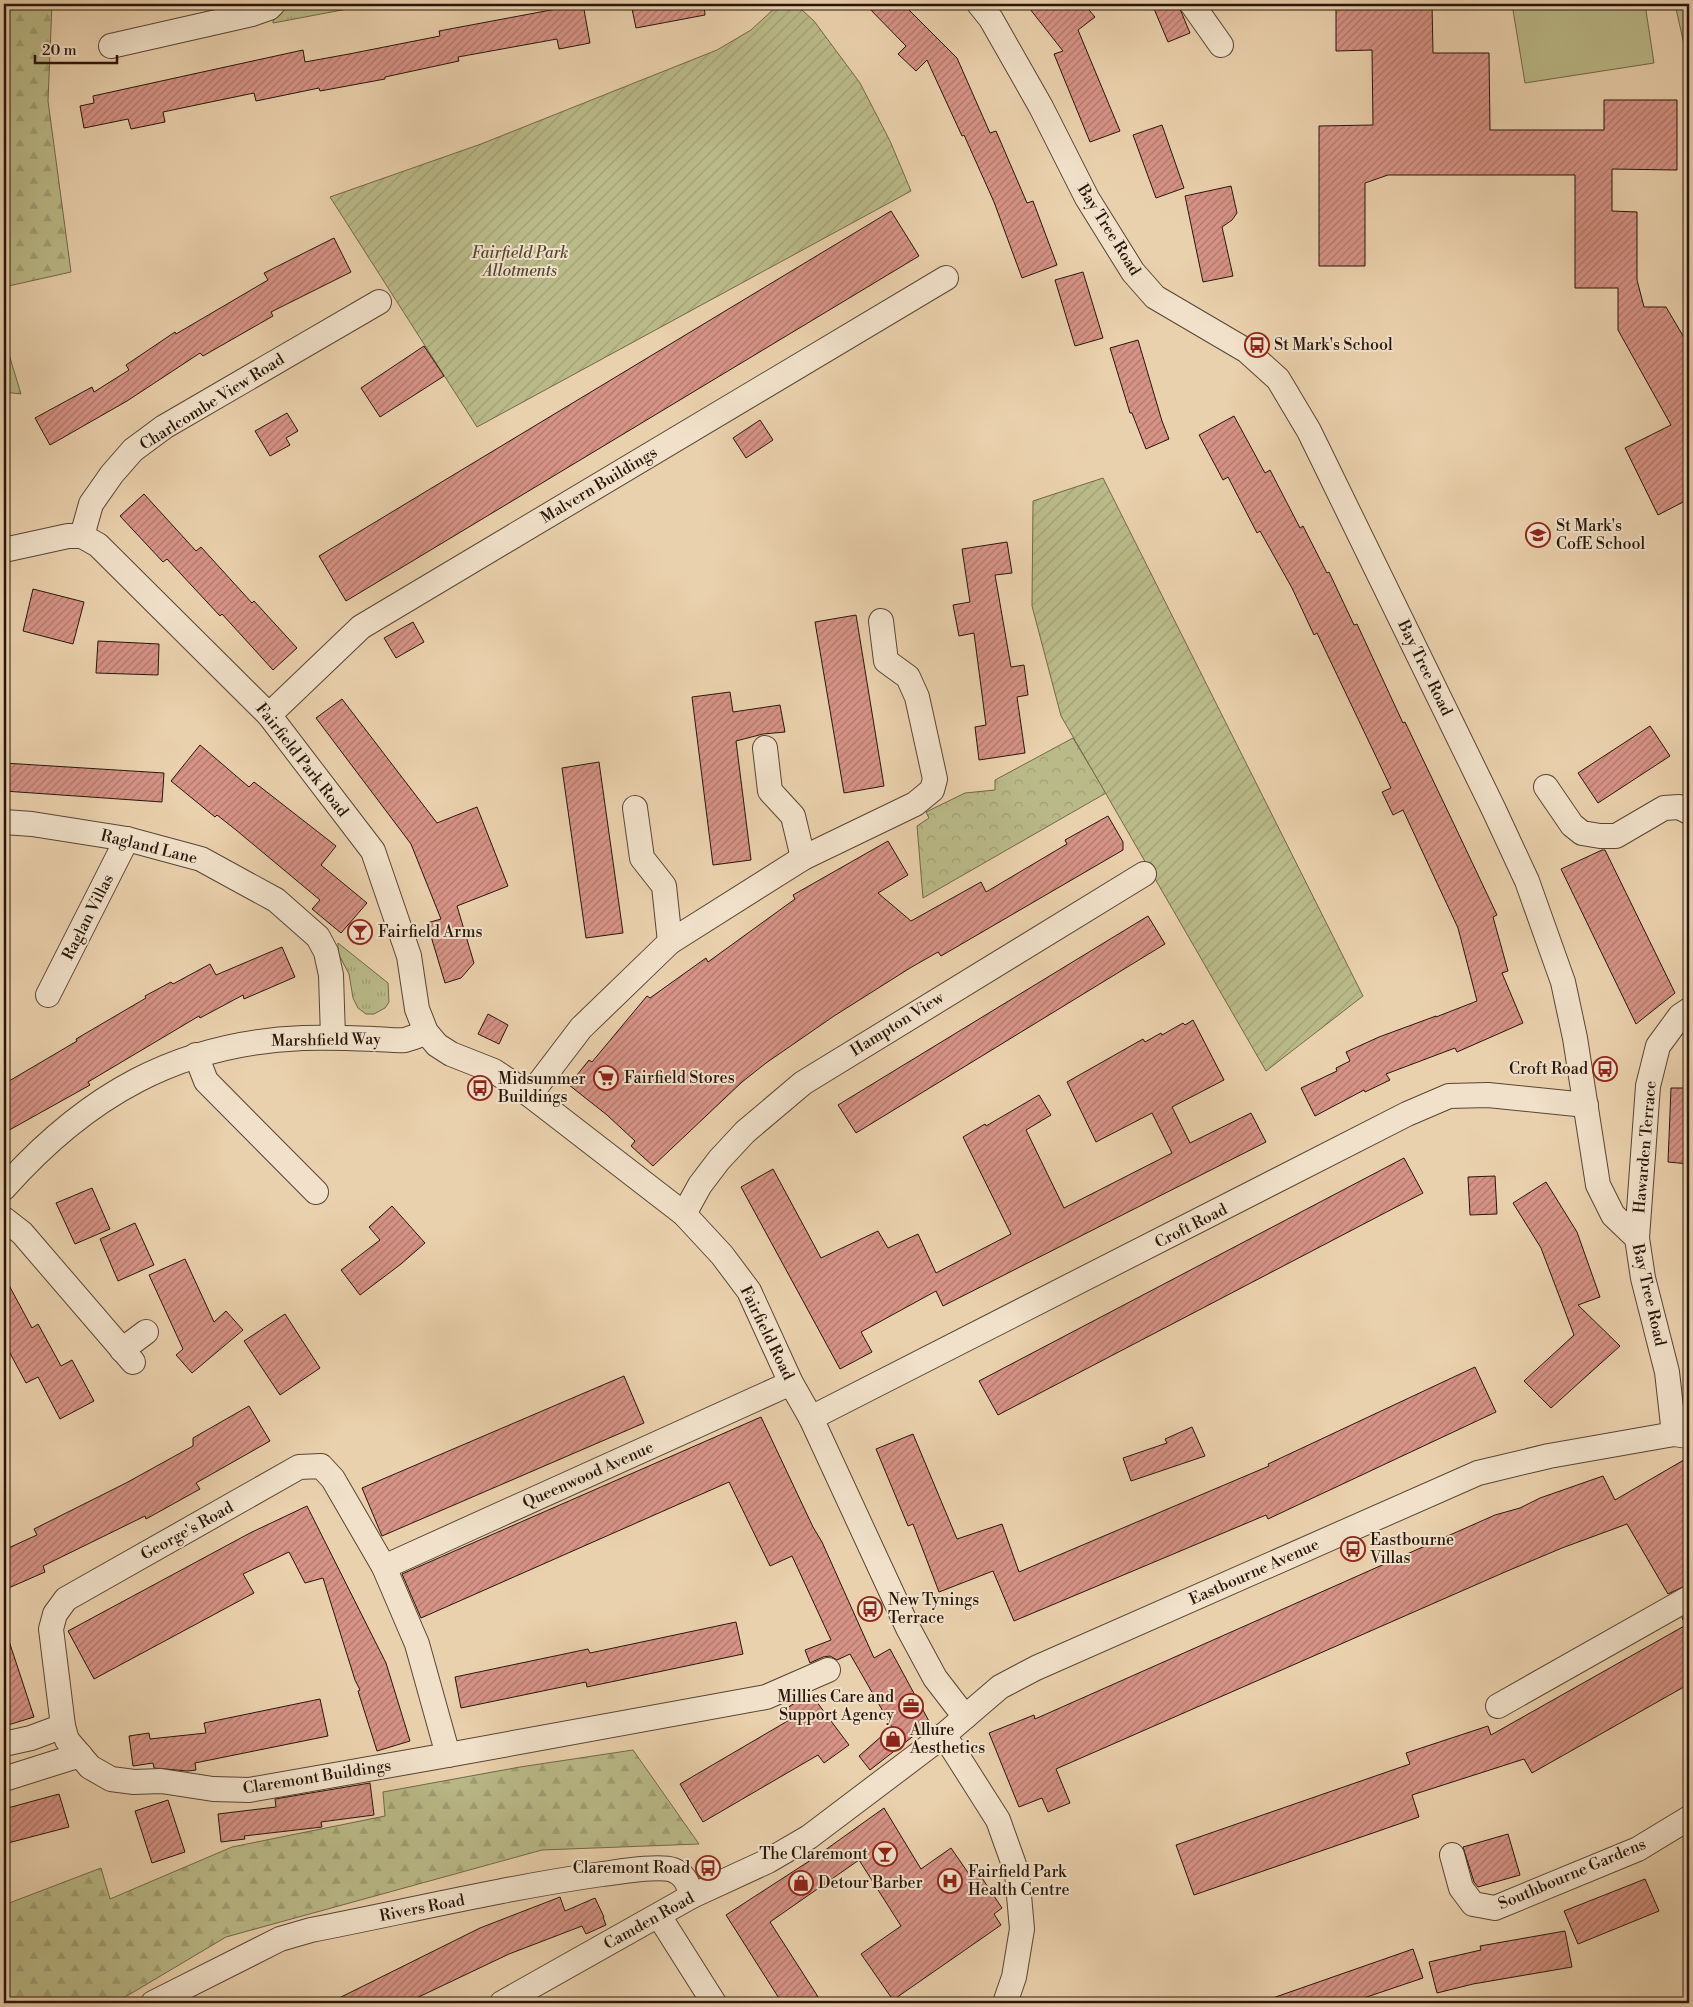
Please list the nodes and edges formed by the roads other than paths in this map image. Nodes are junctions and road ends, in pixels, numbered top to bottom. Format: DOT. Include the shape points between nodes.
graph roads {
  1 [pos="273,4"];
  2 [pos="979,4"];
  3 [pos="1192,4"];
  4 [pos="1221,45"];
  5 [pos="111,46"];
  6 [pos="946,278"];
  7 [pos="379,302"];
  8 [pos="82,536"];
  9 [pos="4,550"];
  10 [pos="881,621"];
  11 [pos="269,715"];
  12 [pos="765,748"];
  13 [pos="1546,787"];
  14 [pos="634,808"];
  15 [pos="1689,812"];
  16 [pos="4,822"];
  17 [pos="127,839"];
  18 [pos="803,858"];
  19 [pos="1144,874"];
  20 [pos="670,942"];
  21 [pos="48,995"];
  22 [pos="1689,1010"];
  23 [pos="426,1032"];
  24 [pos="333,1037"];
  25 [pos="196,1055"];
  26 [pos="530,1094"];
  27 [pos="1586,1106"];
  28 [pos="4,1188"];
  29 [pos="316,1192"];
  30 [pos="684,1214"];
  31 [pos="4,1219"];
  32 [pos="1638,1238"];
  33 [pos="146,1332"];
  34 [pos="791,1383"];
  35 [pos="811,1418"];
  36 [pos="1682,1435"];
  37 [pos="384,1566"];
  38 [pos="1689,1598"];
  39 [pos="828,1670"];
  40 [pos="1498,1706"];
  41 [pos="965,1717"];
  42 [pos="62,1726"];
  43 [pos="944,1735"];
  44 [pos="4,1744"];
  45 [pos="80,1755"];
  46 [pos="448,1755"];
  47 [pos="4,1779"];
  48 [pos="1689,1818"];
  49 [pos="1452,1855"];
  50 [pos="692,1896"];
  51 [pos="659,1916"];
  52 [pos="153,2003"];
  53 [pos="502,2003"];
  54 [pos="714,2003"];
  55 [pos="1005,2003"];
  1 -- 5 [label="street" via="252,14"];
  2 -- 27 [label="street, Bay Tree Road" via="991,19 1041,107 1087,198 1133,272 1155,297 1247,352 1278,379 1309,431 1527,881 1563,982"];
  3 -- 4 [label="street"];
  6 -- 11 [label="street, Malvern Buildings" via="361,627"];
  7 -- 8 [label="street, Charlcombe View Road" via="164,427 133,450 91,504"];
  8 -- 9 [label="street"];
  8 -- 11 [label="street, Fairfield Park Road" via="98,545"];
  10 -- 18 [label="street" via="886,661 908,677 917,697 935,779 932,790 915,804"];
  11 -- 23 [label="street, Fairfield Park Road" via="374,851 408,956 416,1009"];
  12 -- 18 [label="street" via="770,791 793,816"];
  13 -- 15 [label="street" via="1582,834 1616,836 1664,808 1679,807"];
  14 -- 20 [label="street" via="642,858 664,886"];
  16 -- 17 [label="street, Ragland Lane"];
  17 -- 21 [label="street, Raglan Villas"];
  17 -- 24 [label="street, Ragland Lane" via="201,859 276,900 318,937 326,952 331,975"];
  18 -- 20 [label="street"];
  19 -- 30 [label="street, Hampton View" via="803,1083 719,1160"];
  20 -- 26 [label="street" via="581,1028"];
  22 -- 32 [label="street, Hawarden Terrace" via="1680,1016 1658,1046 1648,1086"];
  23 -- 24 [label="street, Marshfield Way" via="404,1040"];
  23 -- 26 [label="street, Fairfield Road" via="451,1054 494,1071"];
  24 -- 25 [label="street, Marshfield Way" via="269,1040"];
  25 -- 28 [label="street, Marshfield Way" via="116,1090 80,1115 32,1156"];
  25 -- 29 [label="street" via="206,1081"];
  26 -- 30 [label="street, Fairfield Road"];
  27 -- 32 [label="street, Bay Tree Road" via="1598,1185 1613,1215"];
  27 -- 35 [label="street, Croft Road" via="1488,1096 1449,1096"];
  30 -- 34 [label="street, Fairfield Road" via="722,1255 748,1291"];
  31 -- 33 [label="street" via="22,1233 128,1356"];
  32 -- 36 [label="street, Bay Tree Road" via="1643,1278"];
  34 -- 35 [label="street, Fairfield Road"];
  34 -- 37 [label="street, Queenwood Avenue"];
  35 -- 41 [label="street, Fairfield Road" via="908,1628 936,1678"];
  36 -- 41 [label="street, Eastbourne Avenue" via="1549,1456 1478,1473 1036,1668 1000,1687"];
  37 -- 42 [label="street, George's Road" via="333,1479 321,1466 299,1467 66,1599 55,1614 51,1629"];
  37 -- 46 [label="street" via="417,1644"];
  38 -- 40 [label="street"];
  39 -- 46 [label="street, Claremont Buildings" via="766,1697"];
  41 -- 43 [label="street, Camden Road"];
  42 -- 44 [label="street"];
  42 -- 45 [label="street, Claremont Buildings" via="67,1740"];
  43 -- 50 [label="street, Camden Road" via="809,1837 768,1861"];
  43 -- 55 [label="street" via="998,1820 1017,1873 1022,1929 1014,1977"];
  45 -- 46 [label="street, Claremont Buildings" via="90,1767 111,1779 250,1790"];
  45 -- 47 [label="street"];
  48 -- 49 [label="street, Southbourne Gardens" via="1638,1849 1495,1908 1473,1904 1461,1888"];
  50 -- 51 [label="street, Camden Road"];
  50 -- 52 [label="street, Rivers Road" via="685,1877 673,1870 656,1869 565,1880 380,1916 280,1939"];
  51 -- 53 [label="street, Camden Road"];
  51 -- 54 [label="street"];
}
